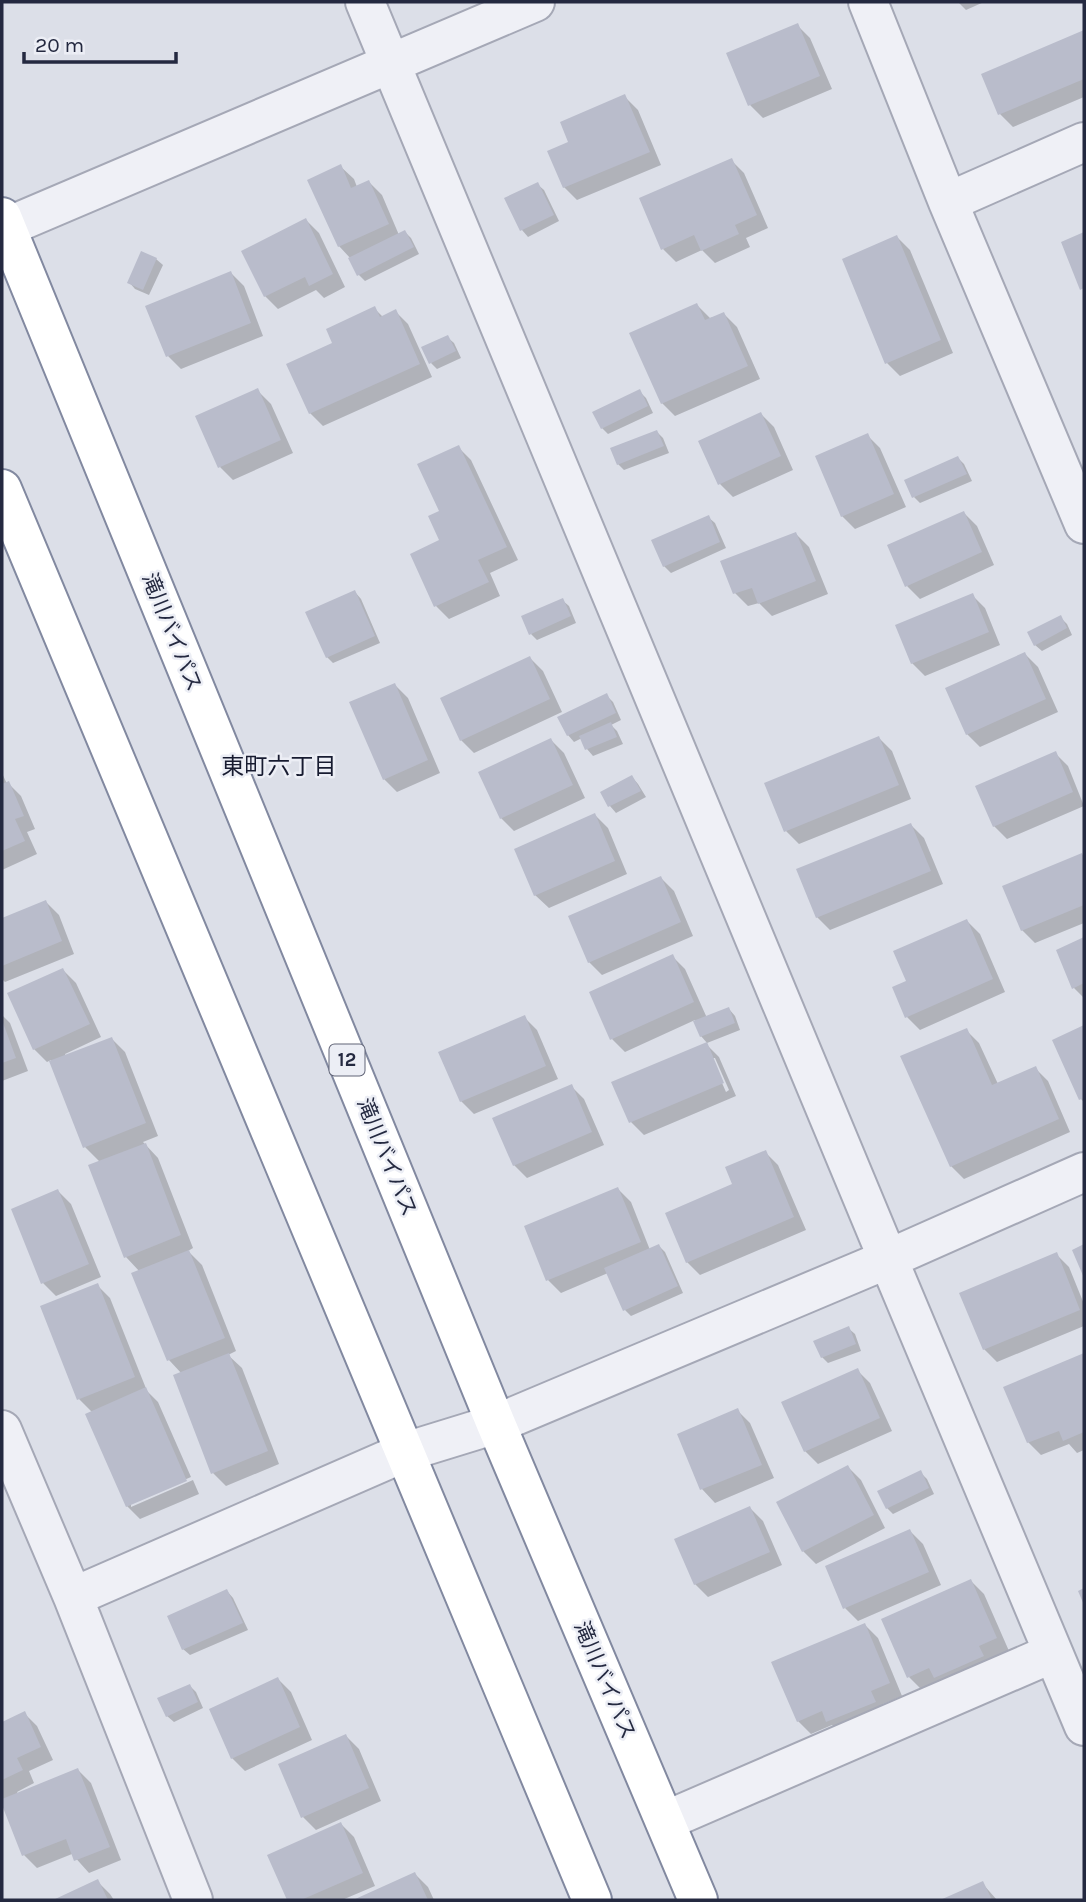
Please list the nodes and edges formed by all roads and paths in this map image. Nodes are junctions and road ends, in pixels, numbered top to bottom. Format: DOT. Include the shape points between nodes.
graph roads {
  1 [pos="365,2"];
  2 [pos="535,2"];
  3 [pos="868,2"];
  4 [pos="390,62"];
  5 [pos="1084,142"];
  6 [pos="948,202"];
  7 [pos="3,225"];
  8 [pos="2,489"];
  9 [pos="1084,524"];
  10 [pos="1084,1172"];
  11 [pos="888,1259"];
  12 [pos="496,1424"];
  13 [pos="2,1430"];
  14 [pos="405,1452"];
  15 [pos="73,1597"];
  16 [pos="1053,1653"];
  17 [pos="1084,1726"];
  18 [pos="664,1821"];
  19 [pos="193,1900"];
  20 [pos="592,1900"];
  21 [pos="698,1900"];
  1 -- 4 [label="street"];
  2 -- 4 [label="street"];
  3 -- 6 [label="street"];
  4 -- 7 [label="street"];
  4 -- 11 [label="street"];
  5 -- 6 [label="street"];
  6 -- 9 [label="street"];
  7 -- 12 [label="highway, 滝川バイパス / 12"];
  8 -- 14 [label="highway"];
  10 -- 11 [label="street"];
  11 -- 12 [label="street"];
  11 -- 16 [label="street"];
  12 -- 14 [label="street"];
  12 -- 18 [label="highway, 滝川バイパス / 12"];
  13 -- 15 [label="street"];
  14 -- 15 [label="street"];
  14 -- 20 [label="highway"];
  15 -- 19 [label="street"];
  16 -- 17 [label="street"];
  16 -- 18 [label="street"];
  18 -- 21 [label="highway, 滝川バイパス / 12"];
}
